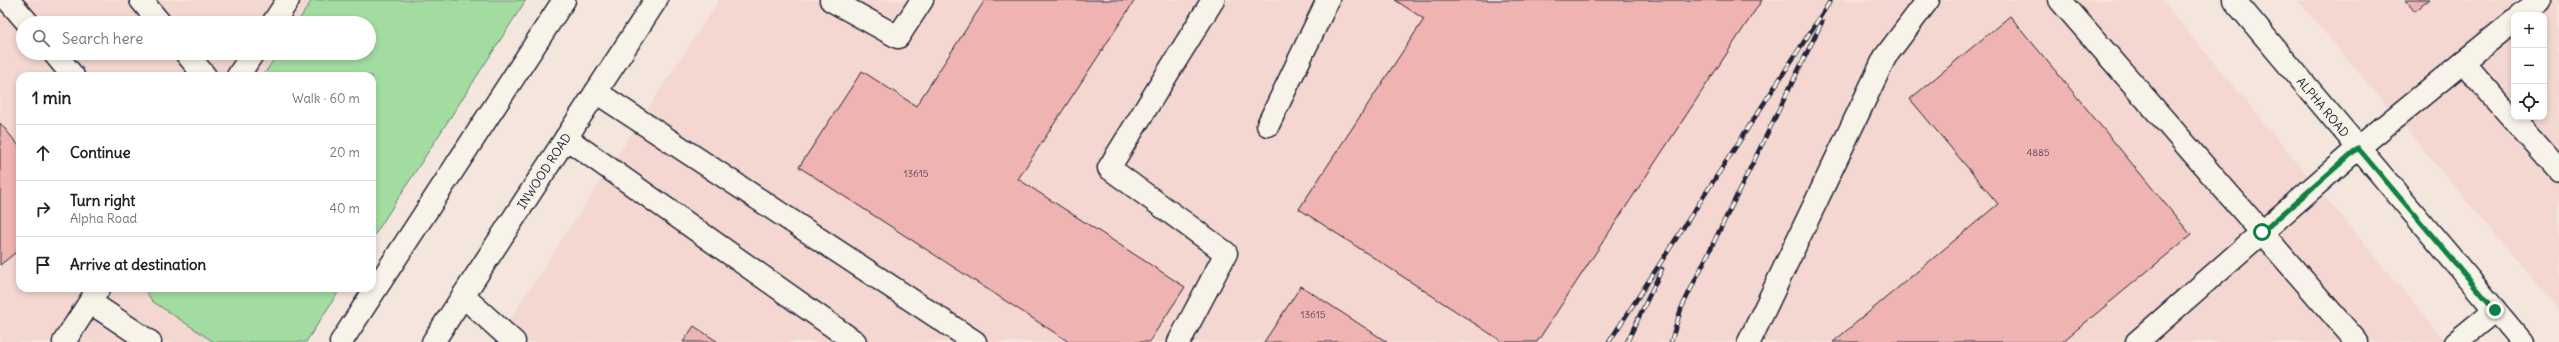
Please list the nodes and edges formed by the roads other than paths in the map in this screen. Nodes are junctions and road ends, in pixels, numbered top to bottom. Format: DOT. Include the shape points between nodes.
graph roads {
  1 [pos="8,0"];
  2 [pos="141,0"];
  3 [pos="288,0"];
  4 [pos="564,0"];
  5 [pos="656,0"];
  6 [pos="831,0"];
  7 [pos="922,0"];
  8 [pos="1213,0"];
  9 [pos="1328,0"];
  10 [pos="1928,0"];
  11 [pos="2060,0"];
  12 [pos="2234,0"];
  13 [pos="2540,0"];
  14 [pos="2525,12"];
  15 [pos="22,16"];
  16 [pos="154,16"];
  17 [pos="278,16"];
  18 [pos="2511,23"];
  19 [pos="60,60"];
  20 [pos="192,60"];
  21 [pos="248,60"];
  22 [pos="2463,62"];
  23 [pos="70,72"];
  24 [pos="203,72"];
  25 [pos="241,72"];
  26 [pos="596,92"];
  27 [pos="1268,125"];
  28 [pos="566,138"];
  29 [pos="2358,148"];
  30 [pos="2559,171"];
  31 [pos="2262,232"];
  32 [pos="376,288"];
  33 [pos="374,292"];
  34 [pos="94,295"];
  35 [pos="463,296"];
  36 [pos="2495,310"];
  37 [pos="64,342"];
  38 [pos="150,342"];
  39 [pos="341,342"];
  40 [pos="433,342"];
  41 [pos="514,342"];
  42 [pos="855,342"];
  43 [pos="975,342"];
  44 [pos="1179,342"];
  45 [pos="1749,342"];
  46 [pos="2137,342"];
  47 [pos="2357,342"];
  48 [pos="2456,342"];
  49 [pos="2522,342"];
  1 -- 15 [label="main road"];
  2 -- 16 [label="main road"];
  3 -- 17 [label="main road"];
  4 -- 32 [label="main road"];
  5 -- 26 [label="main road, INWOOD ROAD"];
  6 -- 7 [label="main road" via="898,37"];
  8 -- 44 [label="main road" via="1109,168 1226,253"];
  9 -- 27 [label="main road"];
  10 -- 45 [label="main road" via="1885,57"];
  11 -- 31 [label="main road"];
  12 -- 29 [label="main road, ALPHA ROAD"];
  13 -- 14 [label="main road"];
  18 -- 22 [label="main road"];
  19 -- 23 [label="main road"];
  20 -- 24 [label="main road"];
  21 -- 25 [label="main road"];
  22 -- 29 [label="main road"];
  22 -- 30 [label="main road"];
  26 -- 28 [label="main road, INWOOD ROAD"];
  26 -- 43 [label="main road"];
  28 -- 35 [label="main road, INWOOD ROAD"];
  28 -- 42 [label="main road"];
  29 -- 31 [label="main road"];
  29 -- 36 [label="main road, ALPHA ROAD"];
  31 -- 46 [label="main road"];
  31 -- 47 [label="main road"];
  33 -- 39 [label="main road"];
  34 -- 37 [label="main road"];
  34 -- 38 [label="main road"];
  35 -- 40 [label="main road, INWOOD ROAD"];
  35 -- 41 [label="main road"];
  36 -- 48 [label="main road"];
  36 -- 49 [label="main road, ALPHA ROAD"];
}
